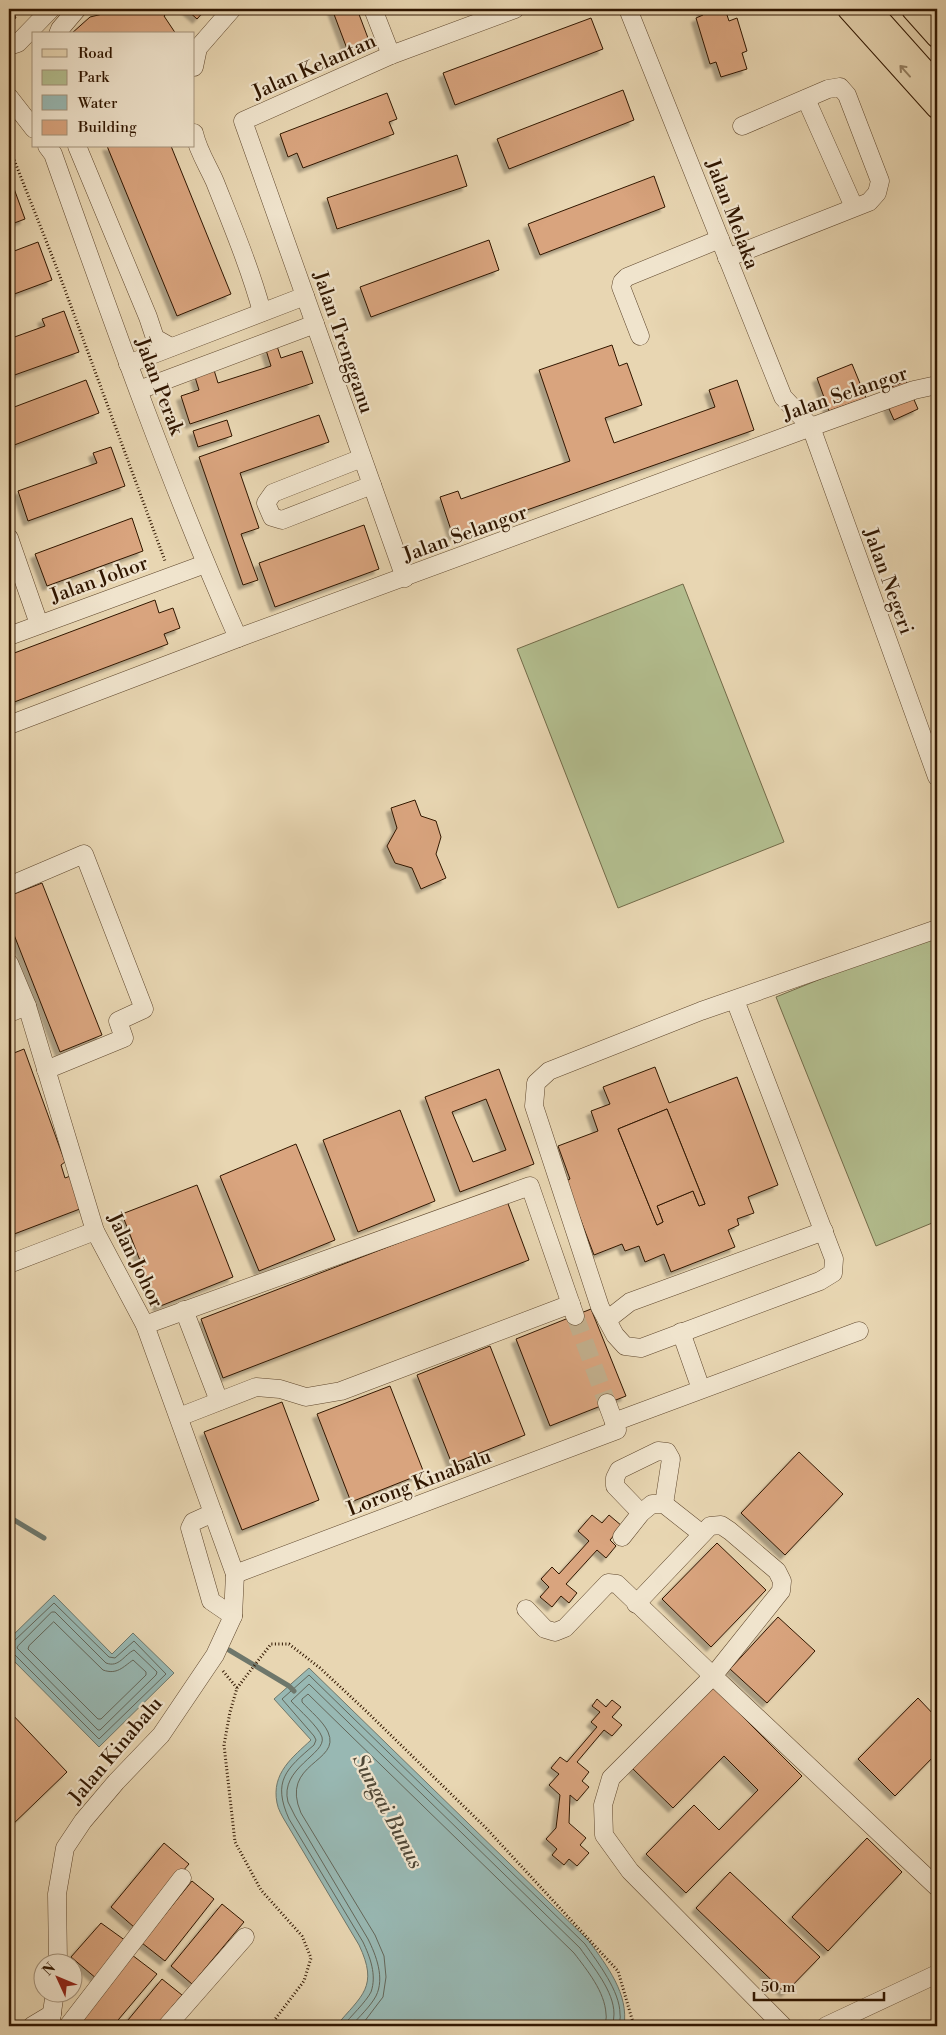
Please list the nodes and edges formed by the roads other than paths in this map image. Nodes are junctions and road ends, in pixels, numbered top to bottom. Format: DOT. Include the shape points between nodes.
graph roads {
  1 [pos="51,9"];
  2 [pos="77,9"];
  3 [pos="232,9"];
  4 [pos="373,9"];
  5 [pos="514,9"];
  6 [pos="628,9"];
  7 [pos="848,9"];
  8 [pos="870,9"];
  9 [pos="912,9"];
  10 [pos="59,32"];
  11 [pos="937,37"];
  12 [pos="9,46"];
  13 [pos="391,55"];
  14 [pos="195,62"];
  15 [pos="937,84"];
  16 [pos="9,98"];
  17 [pos="806,99"];
  18 [pos="937,108"];
  19 [pos="242,121"];
  20 [pos="742,126"];
  21 [pos="32,127"];
  22 [pos="195,138"];
  23 [pos="48,148"];
  24 [pos="78,148"];
  25 [pos="854,207"];
  26 [pos="720,239"];
  27 [pos="727,258"];
  28 [pos="305,296"];
  29 [pos="262,312"];
  30 [pos="314,324"];
  31 [pos="640,336"];
  32 [pos="172,347"];
  33 [pos="128,364"];
  34 [pos="937,385"];
  35 [pos="139,390"];
  36 [pos="811,427"];
  37 [pos="362,458"];
  38 [pos="372,485"];
  39 [pos="10,548"];
  40 [pos="205,564"];
  41 [pos="405,578"];
  42 [pos="39,624"];
  43 [pos="9,636"];
  44 [pos="238,638"];
  45 [pos="9,725"];
  46 [pos="936,767"];
  47 [pos="9,886"];
  48 [pos="937,929"];
  49 [pos="9,963"];
  50 [pos="734,1000"];
  51 [pos="27,1006"];
  52 [pos="9,1012"];
  53 [pos="46,1070"];
  54 [pos="95,1231"];
  55 [pos="824,1231"];
  56 [pos="9,1264"];
  57 [pos="184,1310"];
  58 [pos="607,1320"];
  59 [pos="144,1325"];
  60 [pos="859,1331"];
  61 [pos="681,1332"];
  62 [pos="702,1389"];
  63 [pos="219,1401"];
  64 [pos="607,1403"];
  65 [pos="179,1417"];
  66 [pos="616,1426"];
  67 [pos="664,1504"];
  68 [pos="213,1513"];
  69 [pos="641,1513"];
  70 [pos="702,1534"];
  71 [pos="622,1537"];
  72 [pos="235,1574"];
  73 [pos="636,1604"];
  74 [pos="526,1609"];
  75 [pos="233,1616"];
  76 [pos="714,1676"];
  77 [pos="182,1878"];
  78 [pos="937,1887"];
  79 [pos="245,1937"];
  80 [pos="58,1952"];
  81 [pos="937,1974"];
  82 [pos="54,2002"];
  83 [pos="51,2020"];
  84 [pos="850,2021"];
  85 [pos="32,2026"];
  86 [pos="68,2026"];
  87 [pos="166,2026"];
  88 [pos="783,2026"];
  89 [pos="826,2026"];
  1 -- 12 [label="street" via="18,43"];
  2 -- 10 [label="street"];
  3 -- 14 [label="street" via="198,48"];
  4 -- 13 [label="street"];
  5 -- 13 [label="street, Jalan Kelantan"];
  6 -- 26 [label="street, Jalan Melaka"];
  18 -- 7 [label="main road, one-way"];
  8 -- 15 [label="main road"];
  9 -- 11 [label="main road"];
  13 -- 19 [label="street, Jalan Kelantan"];
  16 -- 21 [label="street"];
  17 -- 20 [label="street"];
  17 -- 25 [label="street"];
  17 -- 25 [label="street" via="840,87 847,95 880,181 877,193 869,202"];
  19 -- 28 [label="street, Jalan Trengganu"];
  22 -- 29 [label="street" via="239,244"];
  23 -- 33 [label="street, Jalan Perak"];
  24 -- 32 [label="street" via="156,338"];
  25 -- 27 [label="street"];
  26 -- 27 [label="street, Jalan Melaka"];
  26 -- 31 [label="street" via="627,276 622,282 621,287"];
  27 -- 36 [label="street, Jalan Melaka" via="783,398"];
  28 -- 29 [label="street"];
  28 -- 30 [label="street, Jalan Trengganu"];
  29 -- 32 [label="street"];
  30 -- 35 [label="street"];
  30 -- 37 [label="street, Jalan Trengganu"];
  32 -- 33 [label="street"];
  33 -- 35 [label="street, Jalan Perak"];
  34 -- 36 [label="street, Jalan Selangor" via="914,390"];
  35 -- 40 [label="street, Jalan Perak"];
  36 -- 41 [label="street, Jalan Selangor"];
  36 -- 46 [label="street, Jalan Negeri"];
  37 -- 38 [label="street, Jalan Trengganu"];
  37 -- 38 [label="street" via="273,492 266,503 272,517 282,520"];
  38 -- 41 [label="street, Jalan Trengganu"];
  39 -- 42 [label="street"];
  40 -- 42 [label="street, Jalan Johor"];
  40 -- 44 [label="street, Jalan Perak"];
  41 -- 44 [label="street, Jalan Selangor"];
  42 -- 43 [label="street, Jalan Johor"];
  44 -- 45 [label="street, Jalan Selangor"];
  47 -- 53 [label="street" via="84,854 144,1009 118,1020 124,1038"];
  48 -- 50 [label="street"];
  49 -- 51 [label="street, Jalan Johor"];
  50 -- 55 [label="street"];
  50 -- 58 [label="street" via="549,1071 536,1083 534,1106"];
  51 -- 52 [label="street"];
  51 -- 53 [label="street, Jalan Johor"];
  53 -- 54 [label="street, Jalan Johor"];
  54 -- 56 [label="street"];
  54 -- 59 [label="street, Jalan Johor"];
  55 -- 58 [label="street" via="630,1302"];
  55 -- 61 [label="street" via="834,1258 833,1273 820,1281"];
  57 -- 59 [label="street"];
  57 -- 63 [label="street"];
  57 -- 63 [label="street" via="530,1186 573,1310 340,1391 306,1397 280,1389 256,1388"];
  58 -- 61 [label="street" via="625,1346 641,1348"];
  59 -- 65 [label="street, Jalan Johor"];
  60 -- 62 [label="street, Lorong Kinabalu"];
  61 -- 62 [label="street"];
  62 -- 66 [label="street, Lorong Kinabalu"];
  63 -- 65 [label="street"];
  64 -- 66 [label="street"];
  65 -- 68 [label="street, Jalan Johor"];
  66 -- 72 [label="street, Lorong Kinabalu"];
  67 -- 69 [label="street" via="652,1504"];
  67 -- 69 [label="street" via="671,1459 667,1452 658,1451 619,1470 615,1478 615,1486"];
  67 -- 70 [label="street"];
  68 -- 72 [label="street, Jalan Johor"];
  68 -- 75 [label="street" via="193,1522 190,1528 211,1601"];
  69 -- 71 [label="street"];
  70 -- 73 [label="street"];
  70 -- 76 [label="street" via="710,1526 721,1525 777,1571 782,1580 781,1591"];
  72 -- 75 [label="street, Jalan Kinabalu"];
  73 -- 74 [label="street" via="617,1584 608,1583 565,1628 555,1632 545,1629"];
  73 -- 76 [label="street"];
  75 -- 80 [label="street, Jalan Kinabalu" via="211,1660 161,1735 105,1795 65,1848 57,1894"];
  76 -- 78 [label="street"];
  76 -- 88 [label="street" via="612,1778 603,1805 604,1835 630,1871"];
  77 -- 86 [label="street"];
  79 -- 87 [label="street"];
  81 -- 84 [label="street"];
  82 -- 83 [label="street"];
  83 -- 85 [label="street"];
  84 -- 89 [label="street"];
}
